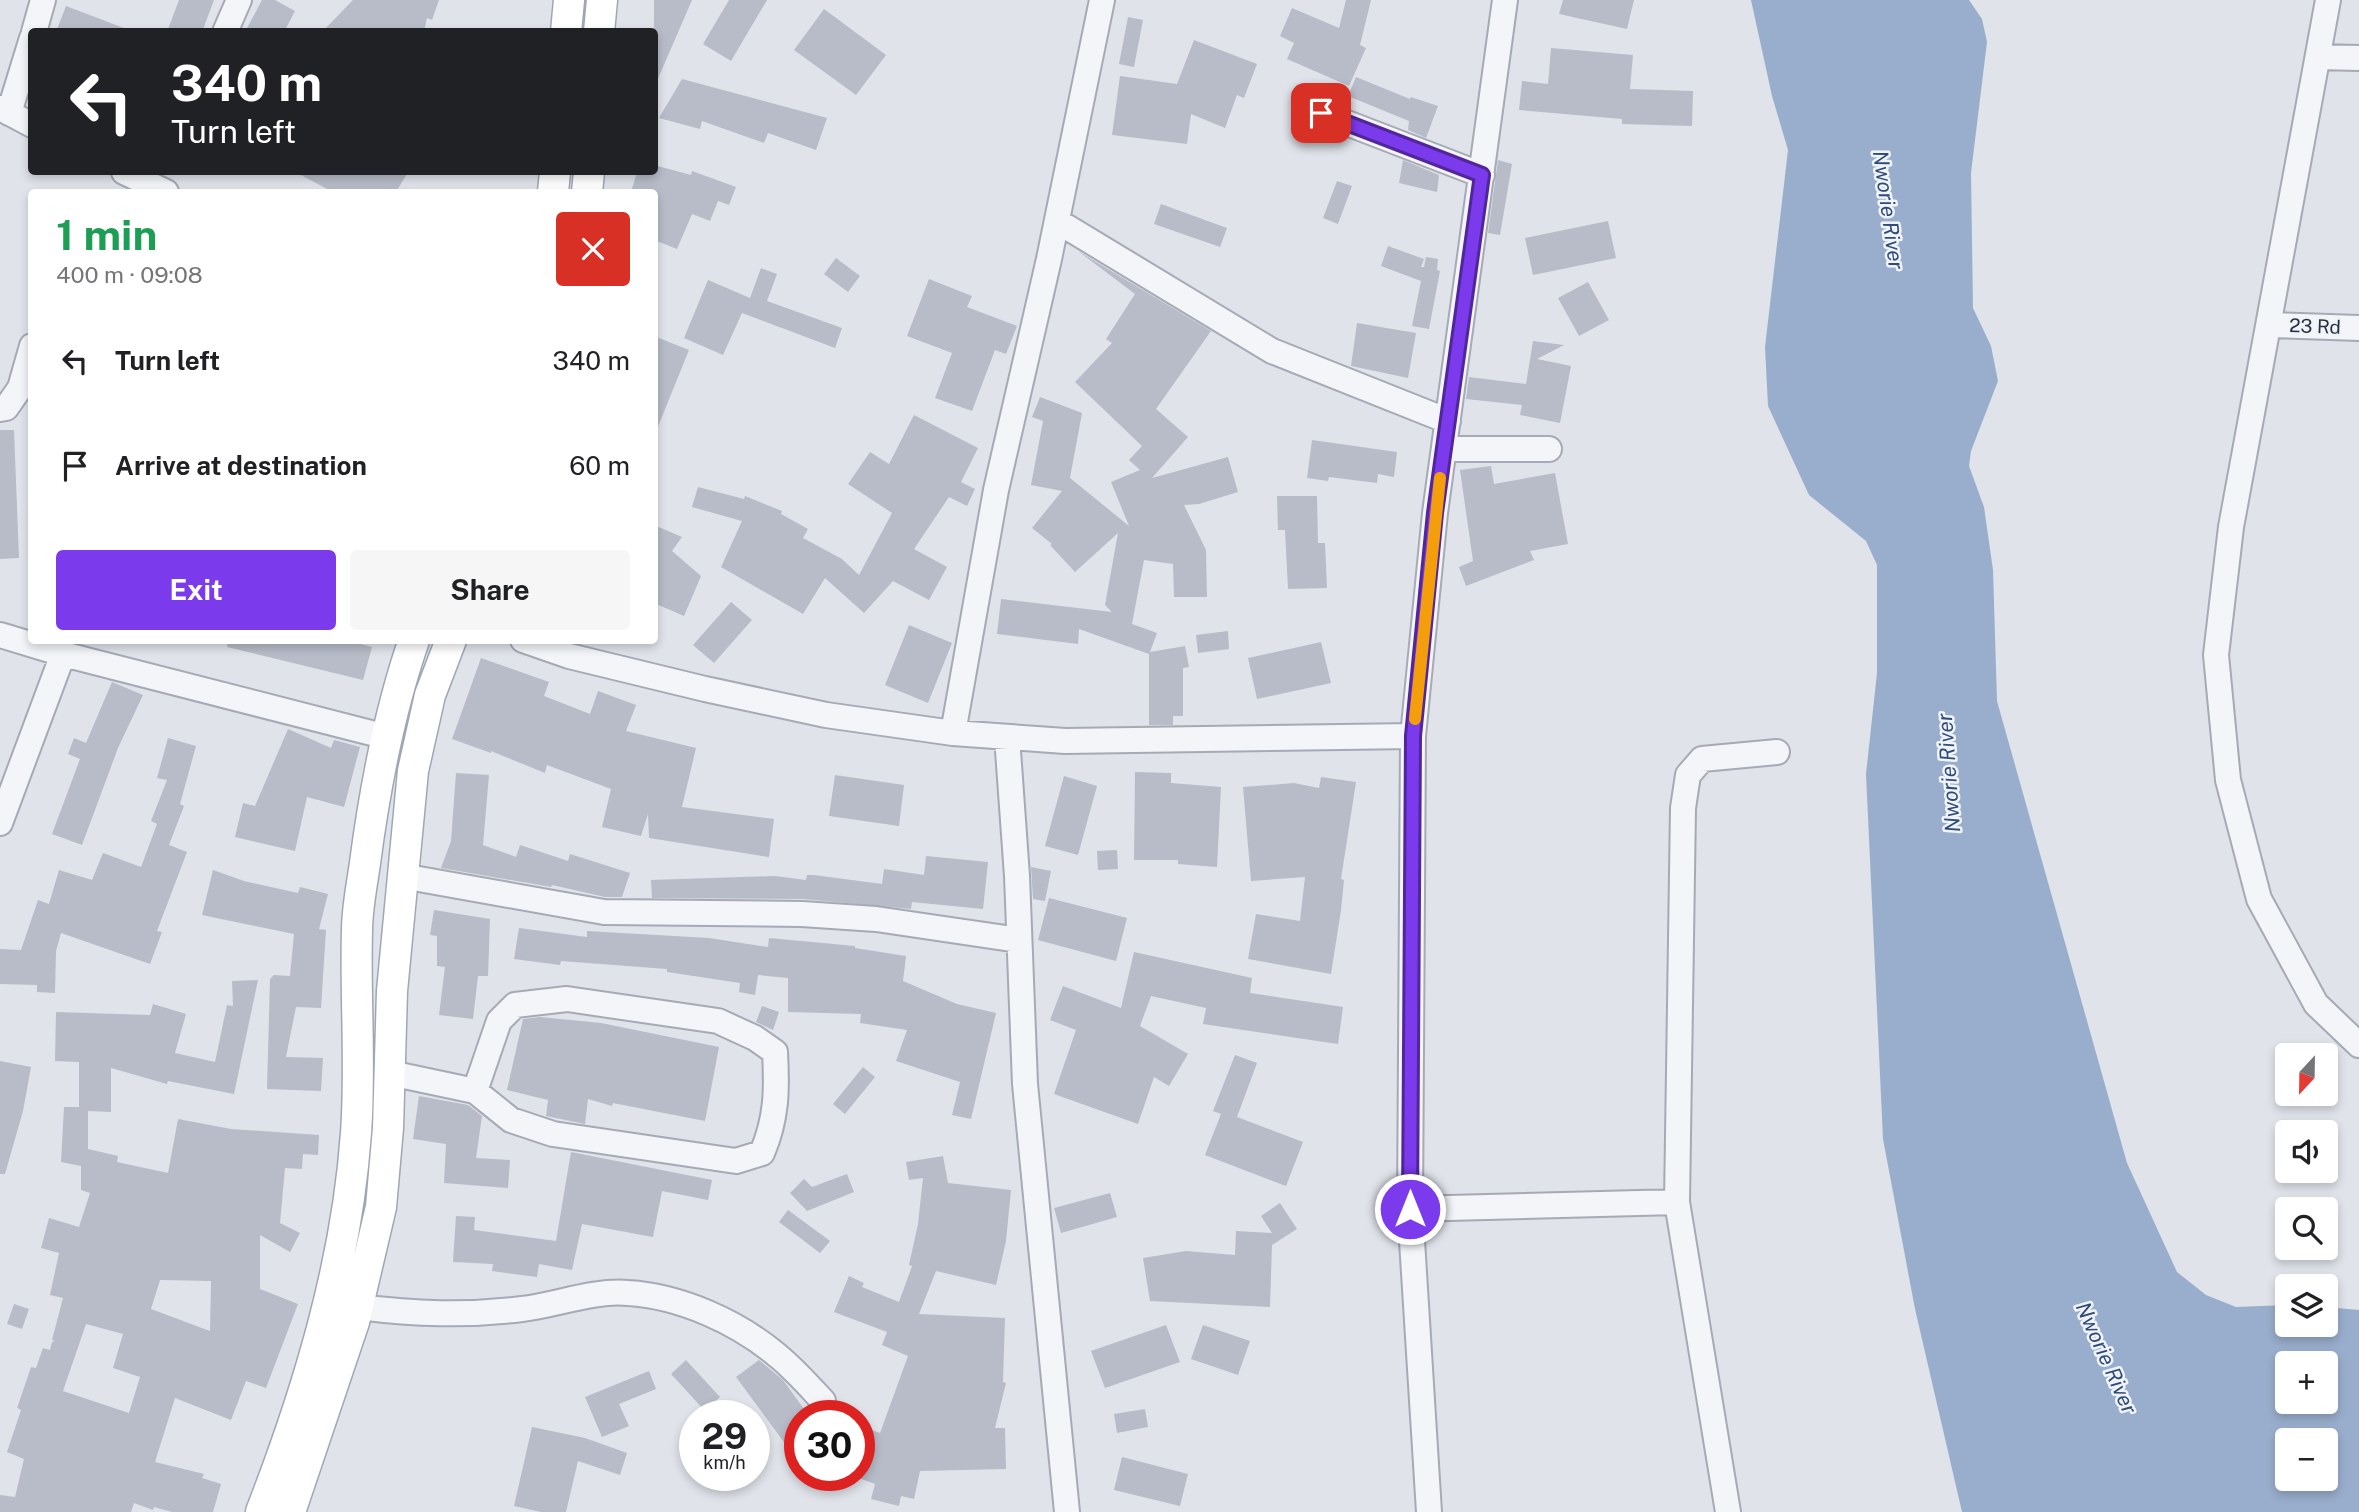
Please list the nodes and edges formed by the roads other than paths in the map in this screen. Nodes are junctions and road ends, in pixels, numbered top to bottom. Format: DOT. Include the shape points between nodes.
graph roads {
  1 [pos="43,0"];
  2 [pos="239,0"];
  3 [pos="569,0"];
  4 [pos="602,0"];
  5 [pos="1102,0"];
  6 [pos="1505,0"];
  7 [pos="2329,0"];
  8 [pos="35,28"];
  9 [pos="227,28"];
  10 [pos="566,28"];
  11 [pos="599,28"];
  12 [pos="28,48"];
  13 [pos="2318,57"];
  14 [pos="2359,58"];
  15 [pos="4,111"];
  16 [pos="1321,113"];
  17 [pos="28,123"];
  18 [pos="1482,175"];
  19 [pos="125,180"];
  20 [pos="156,189"];
  21 [pos="1057,221"];
  22 [pos="2271,325"];
  23 [pos="2359,328"];
  24 [pos="28,360"];
  25 [pos="0,409"];
  26 [pos="1448,421"];
  27 [pos="1444,449"];
  28 [pos="1549,449"];
  29 [pos="0,635"];
  30 [pos="28,643"];
  31 [pos="30,644"];
  32 [pos="413,644"];
  33 [pos="449,644"];
  34 [pos="534,644"];
  35 [pos="63,654"];
  36 [pos="953,733"];
  37 [pos="1413,736"];
  38 [pos="387,737"];
  39 [pos="1007,737"];
  40 [pos="1777,752"];
  41 [pos="0,823"];
  42 [pos="402,876"];
  43 [pos="1018,940"];
  44 [pos="2359,1045"];
  45 [pos="390,1073"];
  46 [pos="475,1091"];
  47 [pos="1677,1202"];
  48 [pos="1410,1209"];
  49 [pos="358,1307"];
  50 [pos="822,1400"];
  51 [pos="261,1512"];
  52 [pos="290,1512"];
  53 [pos="1068,1512"];
  54 [pos="1429,1512"];
  55 [pos="1728,1512"];
  1 -- 8 [label="street"];
  2 -- 9 [label="street"];
  3 -- 10 [label="main road"];
  4 -- 11 [label="main road"];
  5 -- 21 [label="street"];
  6 -- 18 [label="street"];
  7 -- 13 [label="street"];
  12 -- 15 [label="street"];
  13 -- 14 [label="street"];
  13 -- 22 [label="street"];
  15 -- 17 [label="street"];
  16 -- 18 [label="street"];
  18 -- 26 [label="street"];
  19 -- 20 [label="street"];
  21 -- 26 [label="street" via="1272,351"];
  21 -- 36 [label="street" via="996,490"];
  22 -- 23 [label="street, 23 Rd"];
  22 -- 44 [label="street" via="2231,527 2216,654 2228,780 2259,899 2316,1004"];
  24 -- 25 [label="street" via="20,388 6,408"];
  26 -- 27 [label="street"];
  27 -- 28 [label="street"];
  27 -- 37 [label="street"];
  29 -- 30 [label="street"];
  31 -- 35 [label="street"];
  32 -- 38 [label="main road"];
  33 -- 42 [label="main road" via="429,695"];
  34 -- 36 [label="street" via="826,715"];
  35 -- 38 [label="street"];
  35 -- 41 [label="street"];
  36 -- 39 [label="street"];
  37 -- 39 [label="street" via="1065,741"];
  37 -- 48 [label="street"];
  38 -- 51 [label="main road" via="369,828 357,929 356,1131 349,1205 339,1262 312,1360"];
  39 -- 43 [label="street"];
  40 -- 47 [label="street" via="1702,759 1688,775 1682,821"];
  42 -- 43 [label="street" via="604,912 876,919"];
  42 -- 45 [label="main road"];
  43 -- 53 [label="street" via="1026,1084"];
  45 -- 46 [label="street"];
  45 -- 49 [label="main road" via="382,1207"];
  46 -- 46 [label="street" via="511,1120 553,1134 736,1161 762,1153 778,1102 775,1052 755,1038 718,1021 567,999 515,1004 499,1021"];
  47 -- 48 [label="street"];
  47 -- 55 [label="street"];
  48 -- 54 [label="street"];
  49 -- 50 [label="street" via="431,1315 524,1309 589,1295 626,1293 677,1300 751,1336 779,1356"];
  49 -- 52 [label="main road"];
}
